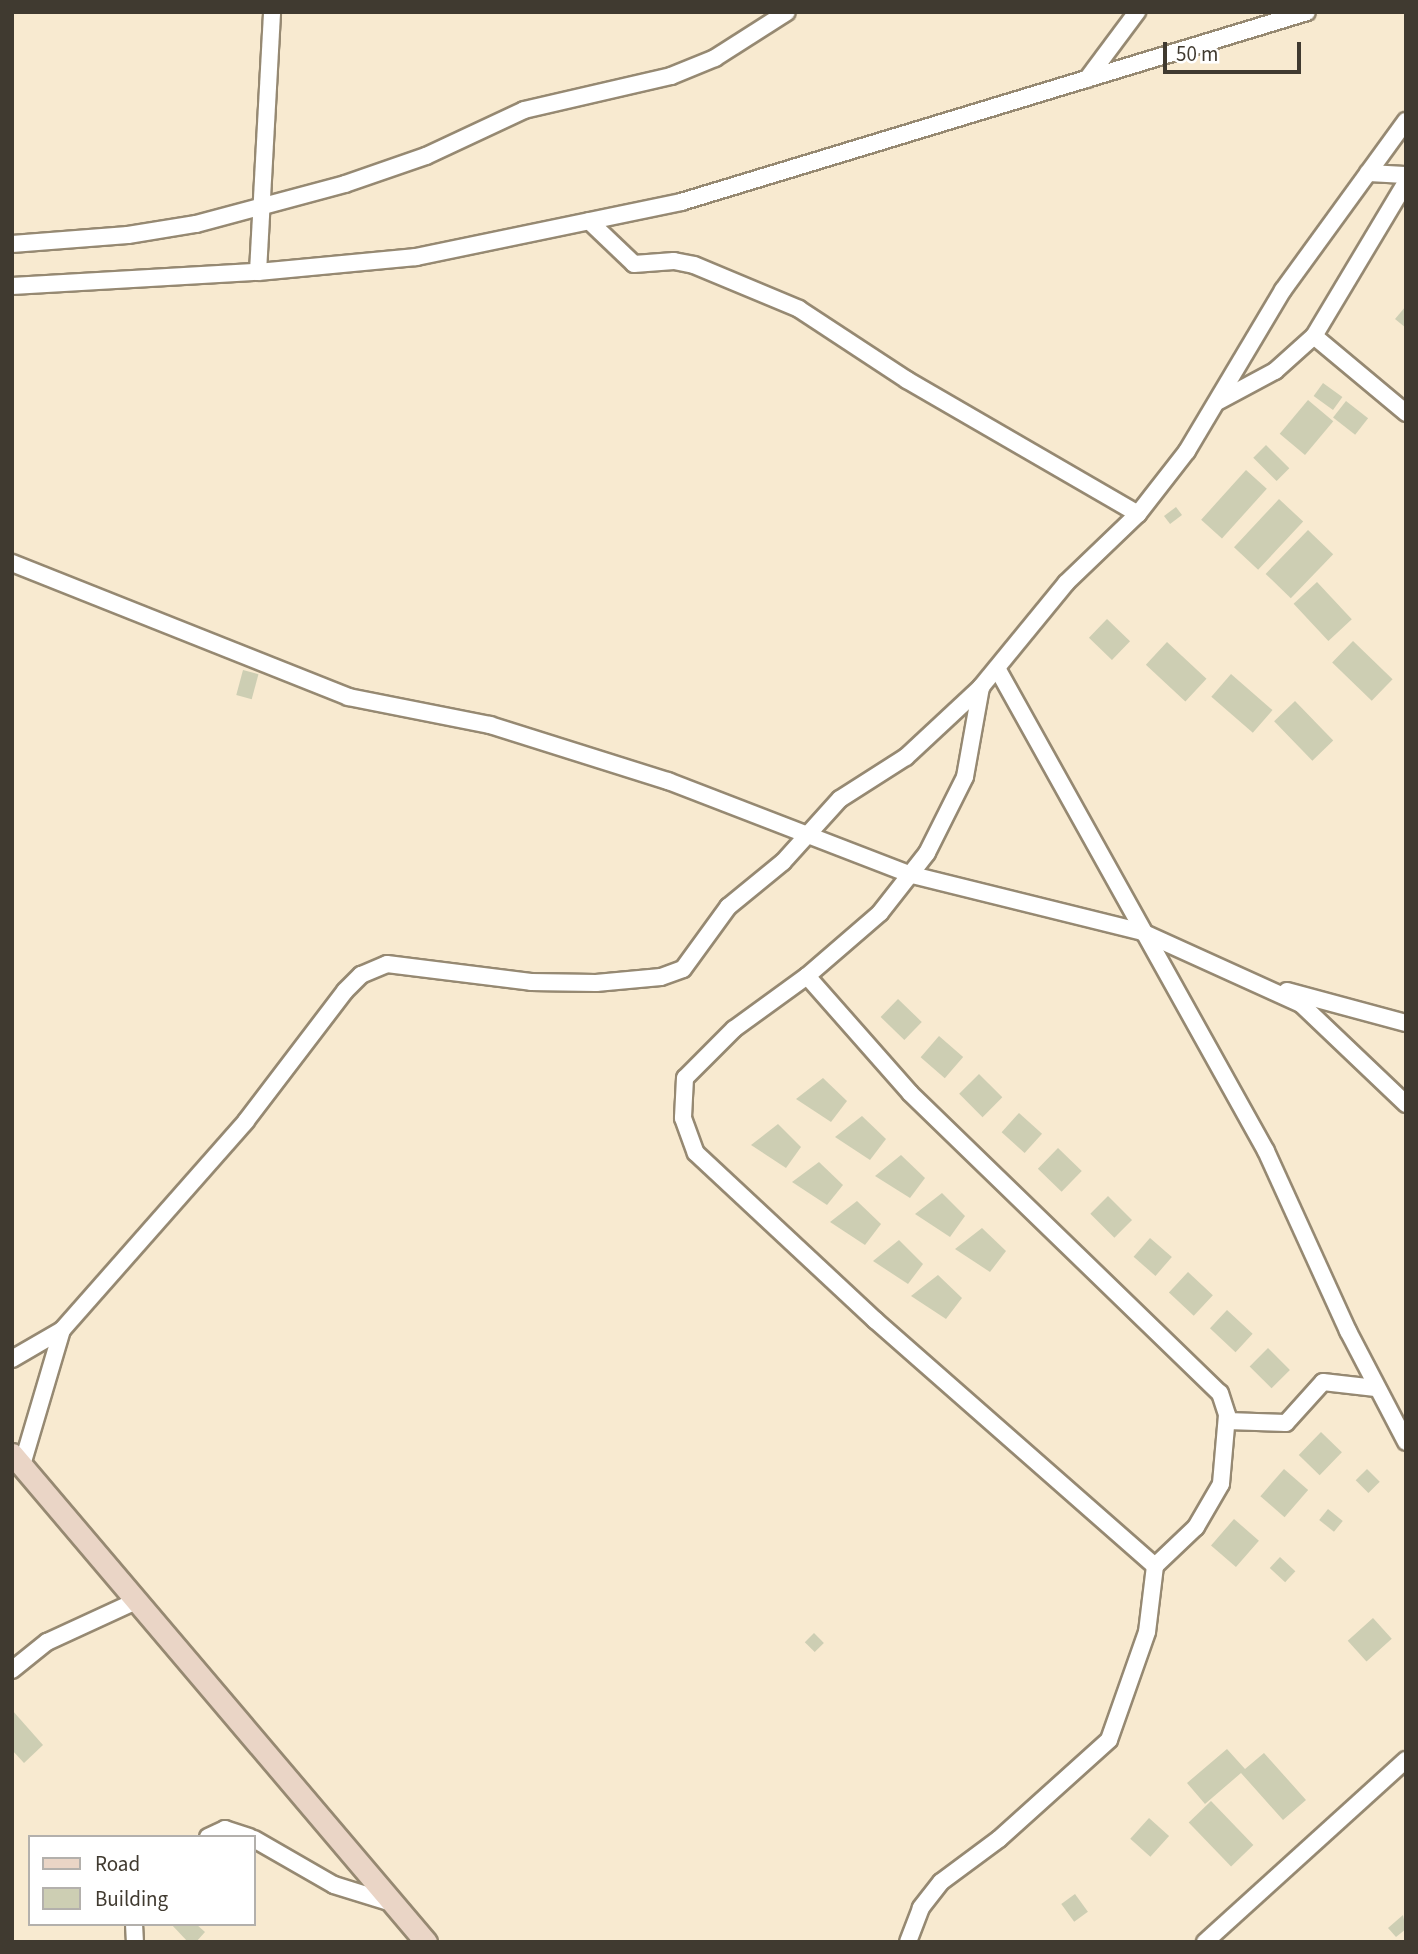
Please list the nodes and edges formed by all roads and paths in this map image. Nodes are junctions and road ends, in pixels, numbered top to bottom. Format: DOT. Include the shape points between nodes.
graph roads {
  1 [pos="272,12"];
  2 [pos="787,12"];
  3 [pos="1137,12"];
  4 [pos="1307,12"];
  5 [pos="1087,79"];
  6 [pos="1406,121"];
  7 [pos="1368,173"];
  8 [pos="1406,175"];
  9 [pos="1406,182"];
  10 [pos="261,205"];
  11 [pos="589,221"];
  12 [pos="12,244"];
  13 [pos="258,272"];
  14 [pos="12,286"];
  15 [pos="1314,336"];
  16 [pos="1219,401"];
  17 [pos="1406,413"];
  18 [pos="1138,514"];
  19 [pos="12,563"];
  20 [pos="998,670"];
  21 [pos="981,687"];
  22 [pos="808,834"];
  23 [pos="912,875"];
  24 [pos="1142,932"];
  25 [pos="807,976"];
  26 [pos="1253,984"];
  27 [pos="1406,1023"];
  28 [pos="1406,1104"];
  29 [pos="62,1330"];
  30 [pos="12,1359"];
  31 [pos="1376,1388"];
  32 [pos="1227,1421"];
  33 [pos="1404,1435"];
  34 [pos="17,1460"];
  35 [pos="1155,1566"];
  36 [pos="136,1601"];
  37 [pos="12,1670"];
  38 [pos="1406,1760"];
  39 [pos="212,1835"];
  40 [pos="243,1835"];
  41 [pos="256,1840"];
  42 [pos="392,1903"];
  43 [pos="426,1942"];
  44 [pos="908,1942"];
  45 [pos="1205,1942"];
  1 -- 10 [label="street"];
  2 -- 10 [label="street" via="715,58 671,76 524,110 426,156 345,184"];
  3 -- 5 [label="street"];
  4 -- 5 [label="street"];
  5 -- 11 [label="street" via="681,202"];
  6 -- 7 [label="street"];
  7 -- 8 [label="street"];
  7 -- 16 [label="street" via="1283,290"];
  9 -- 15 [label="street"];
  10 -- 12 [label="street" via="196,224 142,233"];
  10 -- 13 [label="street"];
  11 -- 13 [label="street" via="416,257"];
  11 -- 18 [label="street" via="634,264 674,261 694,265 799,309 906,380"];
  13 -- 14 [label="street"];
  15 -- 16 [label="street" via="1275,371"];
  15 -- 17 [label="street"];
  16 -- 18 [label="street"];
  18 -- 20 [label="street" via="1066,583"];
  19 -- 22 [label="street" via="348,697 490,725 668,781"];
  20 -- 21 [label="street"];
  20 -- 24 [label="street"];
  21 -- 22 [label="street" via="906,757 840,799"];
  21 -- 23 [label="street" via="965,777"];
  22 -- 23 [label="street"];
  22 -- 29 [label="street" via="719,916 693,960 661,977 596,984 531,982 387,964 362,975 246,1121"];
  23 -- 24 [label="street"];
  23 -- 25 [label="street" via="880,913"];
  24 -- 26 [label="street"];
  24 -- 31 [label="street" via="1266,1151"];
  25 -- 32 [label="street" via="910,1093 1220,1393"];
  25 -- 35 [label="street" via="734,1029 685,1078 683,1118 696,1153 875,1320"];
  26 -- 27 [label="street" via="1338,1002"];
  26 -- 28 [label="street" via="1301,1004"];
  29 -- 30 [label="street"];
  29 -- 34 [label="street"];
  31 -- 32 [label="street" via="1323,1382 1286,1423"];
  31 -- 33 [label="street"];
  32 -- 35 [label="street" via="1221,1484 1196,1527"];
  34 -- 36 [label="main road"];
  35 -- 44 [label="street" via="1147,1632 1109,1740 999,1839 941,1882 921,1908"];
  36 -- 37 [label="street" via="47,1642"];
  36 -- 42 [label="main road"];
  38 -- 45 [label="street"];
  39 -- 40 [label="street" via="225,1829"];
  41 -- 42 [label="street" via="334,1885"];
  42 -- 43 [label="main road"];
}
